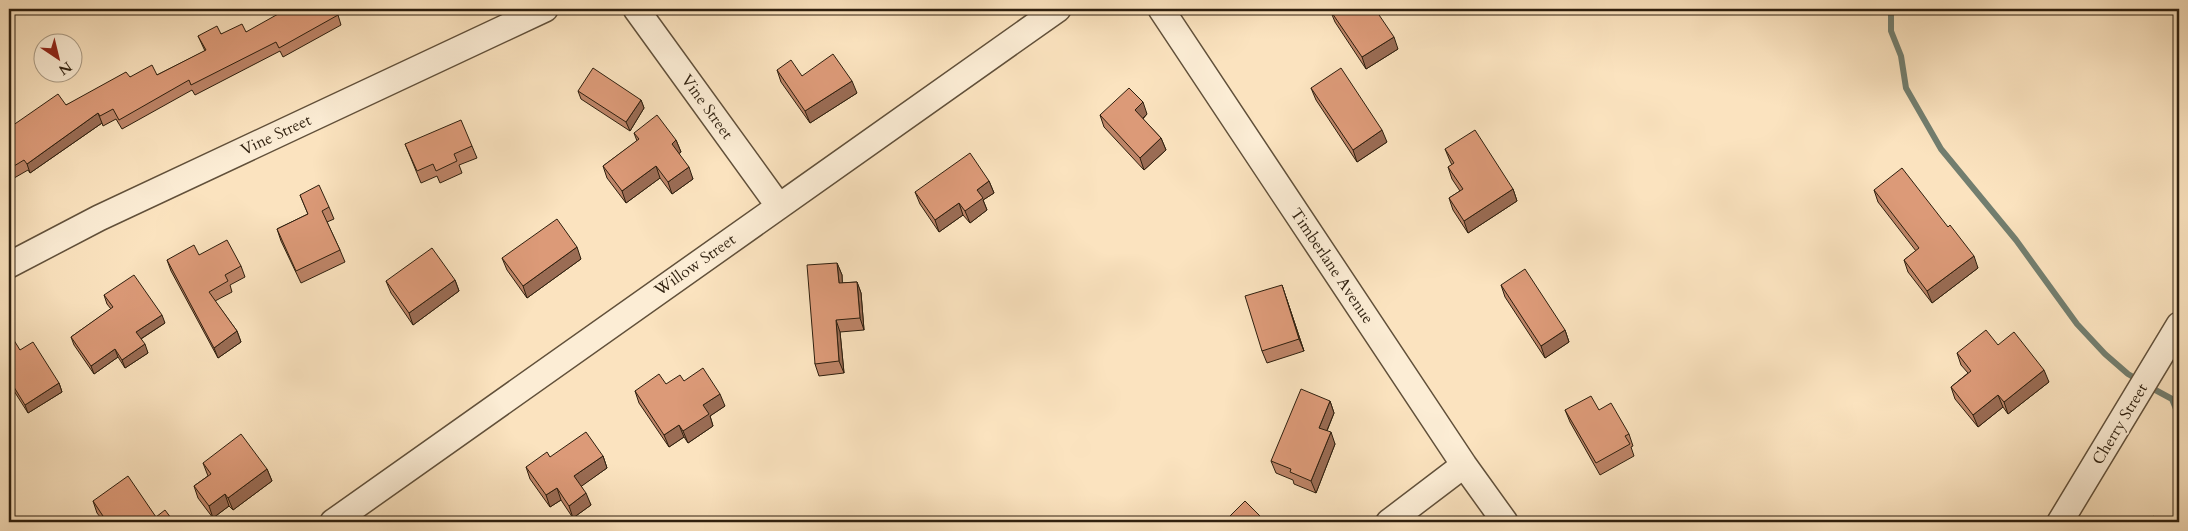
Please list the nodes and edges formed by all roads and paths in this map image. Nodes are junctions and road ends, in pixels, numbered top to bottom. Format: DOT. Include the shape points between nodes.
graph roads {
  1 [pos="545,9"];
  2 [pos="636,9"];
  3 [pos="1058,9"];
  4 [pos="1161,9"];
  5 [pos="778,206"];
  6 [pos="9,265"];
  7 [pos="2179,325"];
  8 [pos="1464,464"];
  9 [pos="333,522"];
  10 [pos="1388,522"];
  11 [pos="1505,522"];
  12 [pos="2060,522"];
  1 -- 6 [label="street, Vine Street" via="108,214"];
  2 -- 5 [label="street, Vine Street"];
  3 -- 5 [label="street, Willow Street"];
  4 -- 8 [label="street, Timberlane Avenue"];
  5 -- 9 [label="street, Willow Street"];
  7 -- 12 [label="street, Cherry Street"];
  8 -- 10 [label="street"];
  8 -- 11 [label="street, Timberlane Avenue"];
}
